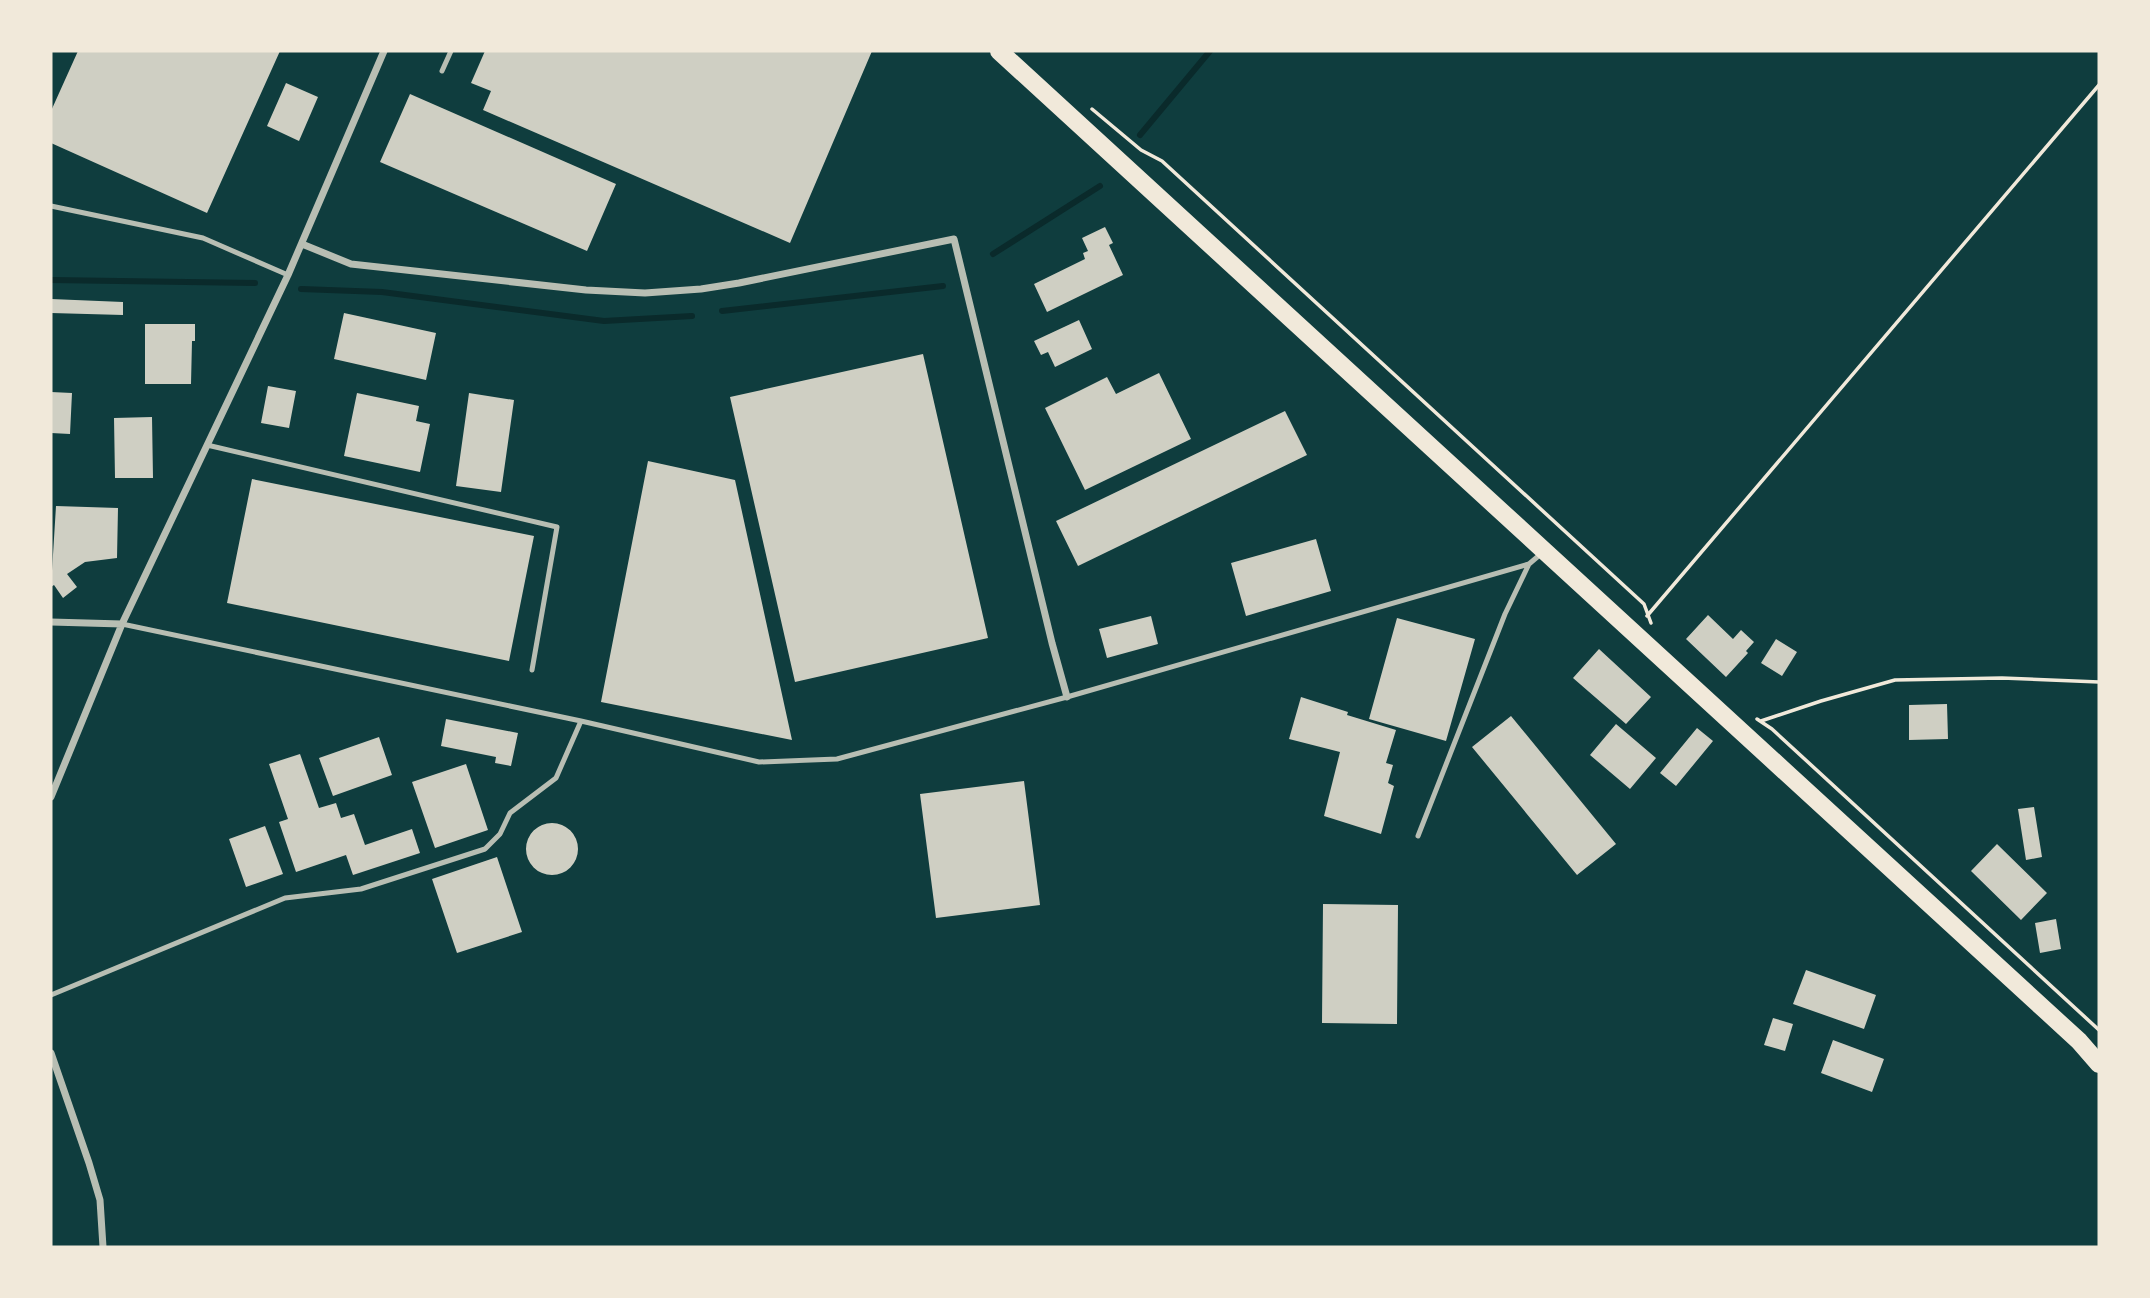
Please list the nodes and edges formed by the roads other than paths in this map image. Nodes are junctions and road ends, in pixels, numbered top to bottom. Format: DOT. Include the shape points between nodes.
graph roads {
  1 [pos="384,51"];
  2 [pos="452,51"];
  3 [pos="999,51"];
  4 [pos="442,71"];
  5 [pos="51,206"];
  6 [pos="302,244"];
  7 [pos="288,275"];
  8 [pos="207,445"];
  9 [pos="1545,550"];
  10 [pos="1529,564"];
  11 [pos="51,622"];
  12 [pos="121,624"];
  13 [pos="533,670"];
  14 [pos="1067,697"];
  15 [pos="581,721"];
  16 [pos="51,797"];
  17 [pos="1418,836"];
  18 [pos="51,995"];
  19 [pos="51,1053"];
  20 [pos="2099,1064"];
  21 [pos="103,1247"];
  1 -- 6 [label="street"];
  2 -- 4 [label="lane"];
  3 -- 9 [label="main road"];
  5 -- 7 [label="lane" via="203,238"];
  6 -- 7 [label="street"];
  6 -- 14 [label="street" via="351,264 645,293 738,283 954,239"];
  7 -- 8 [label="street"];
  8 -- 12 [label="street"];
  8 -- 13 [label="lane" via="557,527"];
  9 -- 10 [label="lane"];
  9 -- 20 [label="main road"];
  10 -- 14 [label="lane"];
  10 -- 17 [label="lane"];
  11 -- 12 [label="street"];
  12 -- 15 [label="lane"];
  12 -- 16 [label="street"];
  14 -- 15 [label="lane" via="837,759 759,762"];
  15 -- 18 [label="lane" via="556,778 510,813 500,834 485,849 361,889 285,898"];
  19 -- 21 [label="street" via="100,1200"];
}
